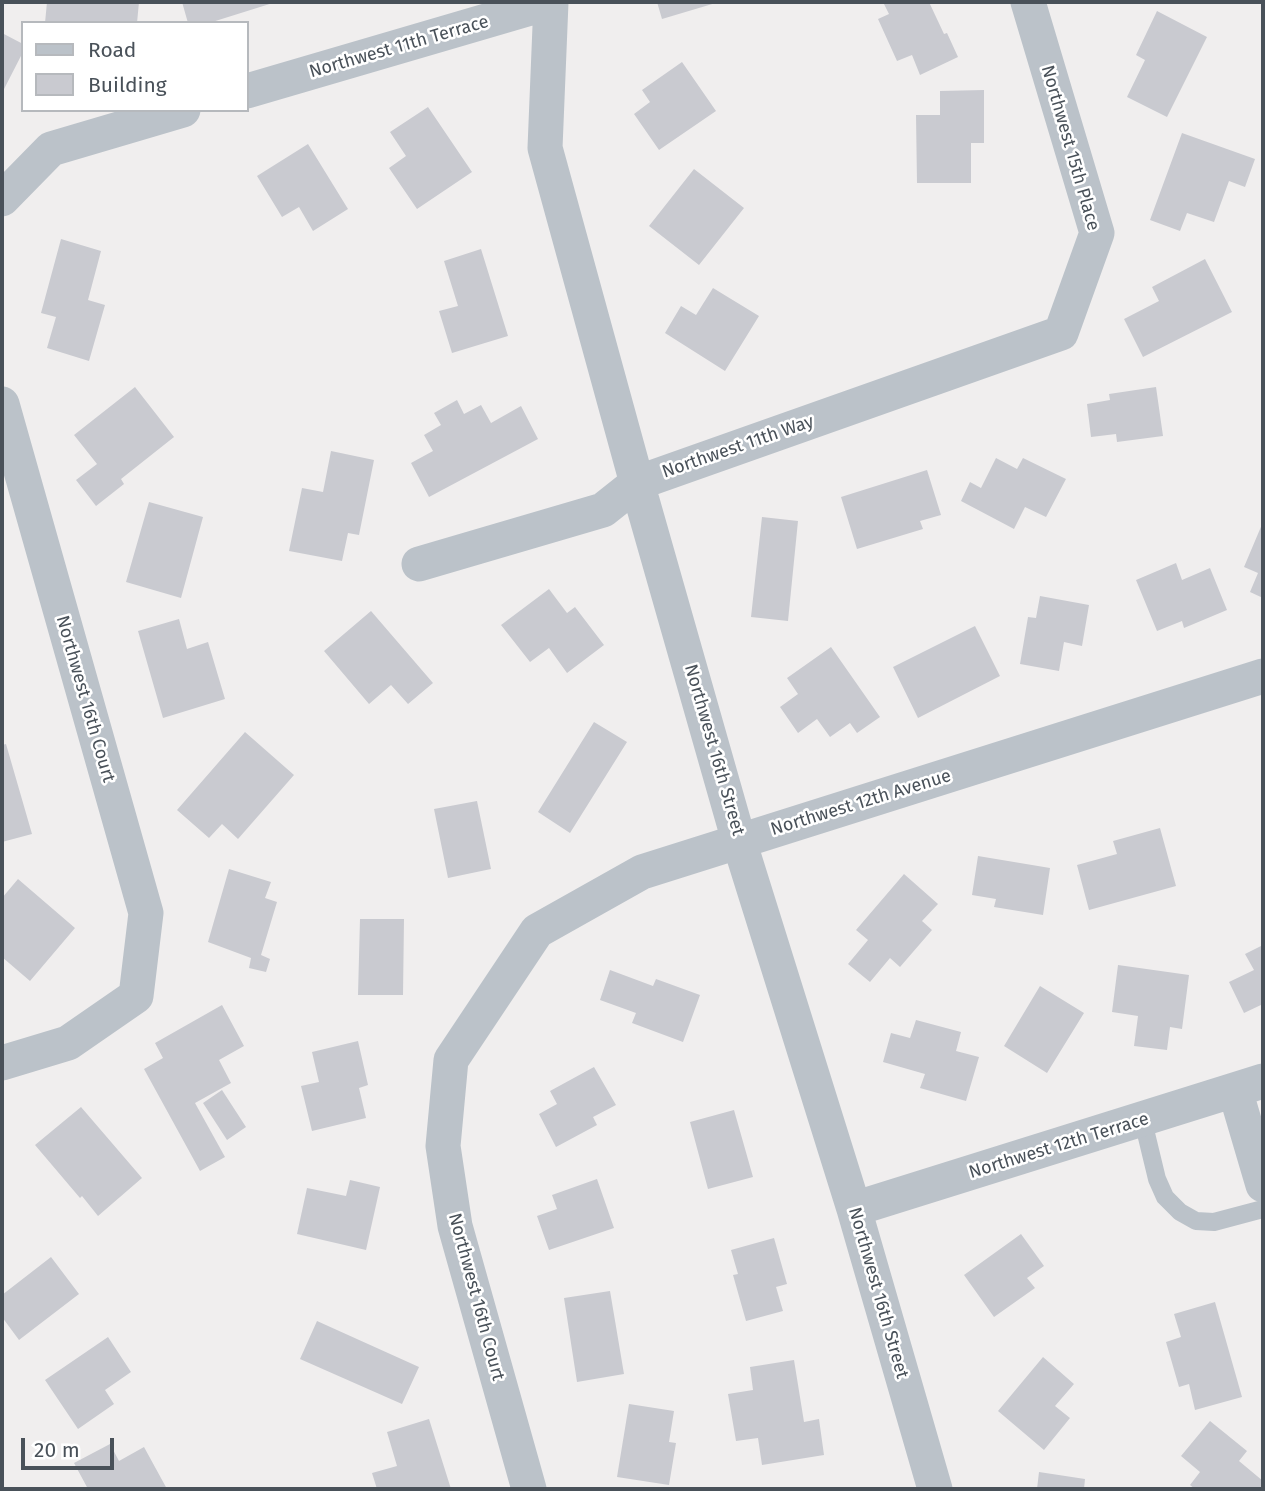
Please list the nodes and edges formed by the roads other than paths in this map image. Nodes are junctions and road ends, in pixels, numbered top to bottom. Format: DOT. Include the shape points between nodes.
graph roads {
  1 [pos="551,2"];
  2 [pos="1028,2"];
  3 [pos="248,91"];
  4 [pos="176,112"];
  5 [pos="2,199"];
  6 [pos="1061,333"];
  7 [pos="2,404"];
  8 [pos="637,483"];
  9 [pos="419,564"];
  10 [pos="1263,676"];
  11 [pos="739,841"];
  12 [pos="451,1060"];
  13 [pos="2,1063"];
  14 [pos="1249,1085"];
  15 [pos="1143,1121"];
  16 [pos="1263,1185"];
  17 [pos="854,1209"];
  18 [pos="1263,1209"];
  19 [pos="529,1489"];
  20 [pos="935,1489"];
  1 -- 3 [label="street, Northwest 11th Terrace"];
  1 -- 8 [label="street, Northwest 16th Street" via="545,148"];
  2 -- 6 [label="street, Northwest 15th Place" via="1097,233"];
  4 -- 5 [label="street" via="51,149"];
  6 -- 8 [label="street, Northwest 11th Way"];
  7 -- 13 [label="street, Northwest 16th Court" via="146,912 136,996 68,1043"];
  8 -- 9 [label="street, Northwest 11th Way" via="603,510"];
  8 -- 11 [label="street, Northwest 16th Street"];
  10 -- 11 [label="street, Northwest 12th Avenue"];
  11 -- 12 [label="street, Northwest 12th Avenue" via="642,872 537,932"];
  11 -- 17 [label="street, Northwest 16th Street"];
  12 -- 19 [label="street, Northwest 16th Court" via="443,1146 455,1226"];
  14 -- 15 [label="street, Northwest 12th Terrace"];
  14 -- 16 [label="street"];
  15 -- 17 [label="street, Northwest 12th Terrace"];
  15 -- 18 [label="lane" via="1157,1179 1165,1197 1180,1212 1196,1221 1214,1222"];
  17 -- 20 [label="street, Northwest 16th Street"];
}
